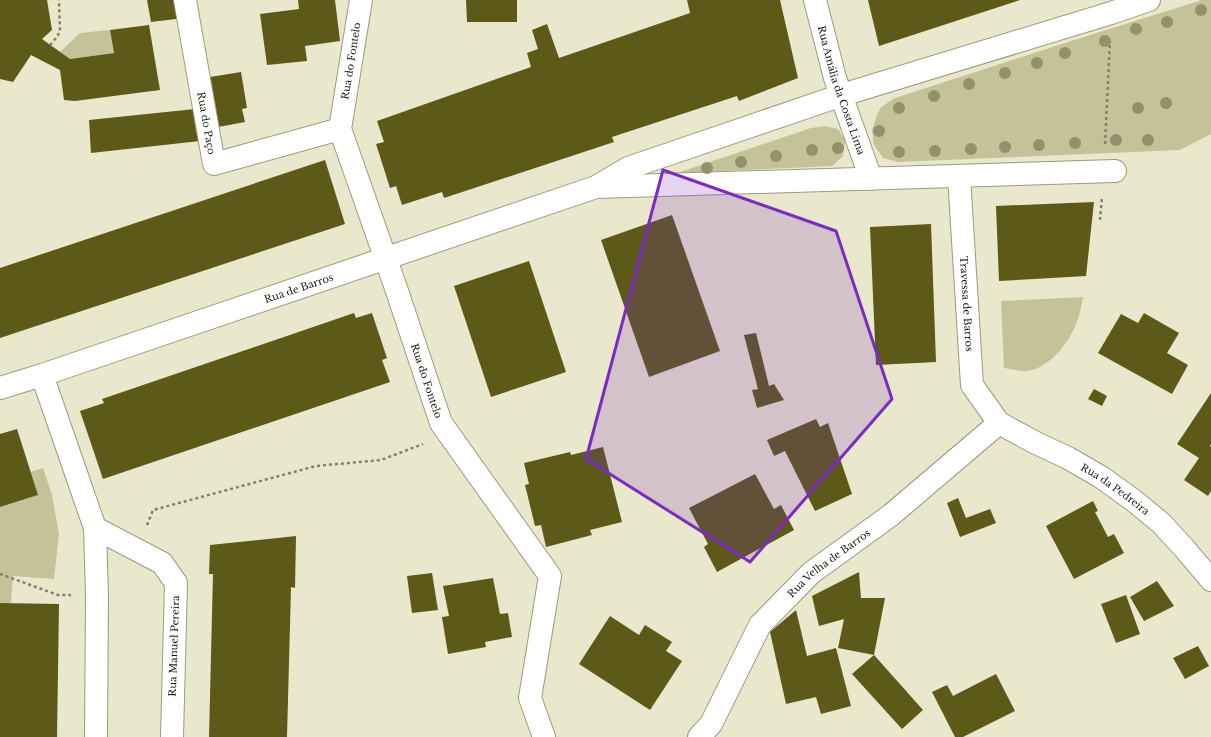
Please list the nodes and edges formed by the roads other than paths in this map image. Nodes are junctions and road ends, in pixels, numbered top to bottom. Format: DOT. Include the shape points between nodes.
graph roads {
  1 [pos="185,0"];
  2 [pos="361,0"];
  3 [pos="815,0"];
  4 [pos="1149,0"];
  5 [pos="842,95"];
  6 [pos="340,130"];
  7 [pos="1110,171"];
  8 [pos="959,176"];
  9 [pos="871,179"];
  10 [pos="596,187"];
  11 [pos="386,258"];
  12 [pos="42,375"];
  13 [pos="0,388"];
  14 [pos="999,422"];
  15 [pos="95,528"];
  16 [pos="1211,580"];
  17 [pos="97,735"];
  18 [pos="172,737"];
  19 [pos="544,737"];
  20 [pos="699,737"];
  1 -- 6 [label="street, Rua do Paço" via="214,164"];
  2 -- 6 [label="street, Rua do Fontelo"];
  3 -- 5 [label="street, Rua Amália da Costa Lima" via="835,78"];
  4 -- 5 [label="street"];
  5 -- 9 [label="street, Rua Amália da Costa Lima"];
  5 -- 10 [label="street" via="628,168"];
  6 -- 11 [label="street, Rua do Fontelo"];
  7 -- 8 [label="street"];
  8 -- 9 [label="street"];
  8 -- 14 [label="street, Travessa de Barros" via="972,386"];
  9 -- 10 [label="street"];
  10 -- 11 [label="street, Rua de Barros"];
  11 -- 12 [label="street, Rua de Barros"];
  11 -- 19 [label="street, Rua do Fontelo" via="441,423 550,576 530,698"];
  12 -- 13 [label="street, Rua de Barros"];
  12 -- 15 [label="street"];
  14 -- 16 [label="street, Rua da Pedreira" via="1101,477 1133,500 1161,523"];
  14 -- 20 [label="street, Rua Velha de Barros" via="891,515 812,573 760,625 711,724"];
  15 -- 17 [label="street"];
  15 -- 18 [label="street, Rua Manuel Pereira" via="162,563 176,583"];
}
